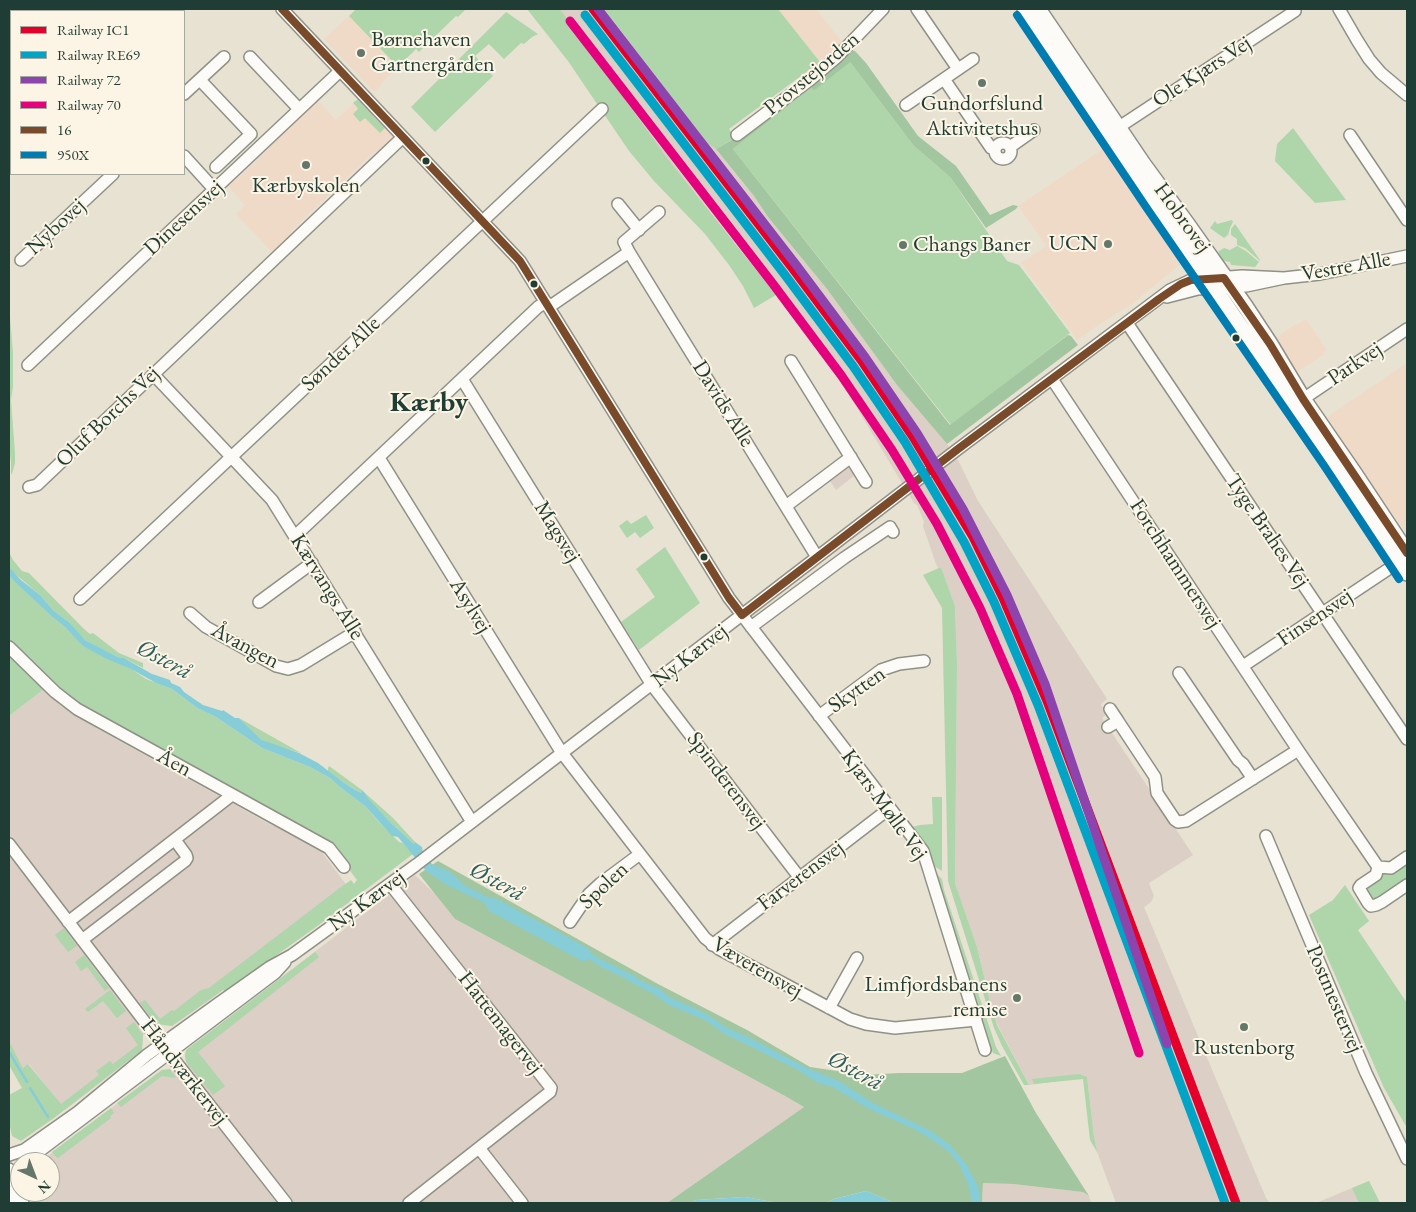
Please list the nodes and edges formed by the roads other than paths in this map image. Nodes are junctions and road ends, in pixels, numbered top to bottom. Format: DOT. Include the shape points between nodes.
graph roads {
  1 [pos="884,9"];
  2 [pos="917,9"];
  3 [pos="1025,9"];
  4 [pos="1038,9"];
  5 [pos="1340,9"];
  6 [pos="285,10"];
  7 [pos="1295,11"];
  8 [pos="224,57"];
  9 [pos="250,57"];
  10 [pos="973,60"];
  11 [pos="958,69"];
  12 [pos="340,70"];
  13 [pos="944,79"];
  14 [pos="200,80"];
  15 [pos="185,93"];
  16 [pos="1407,95"];
  17 [pos="906,105"];
  18 [pos="299,109"];
  19 [pos="602,109"];
  20 [pos="1034,130"];
  21 [pos="1114,131"];
  22 [pos="251,134"];
  23 [pos="737,135"];
  24 [pos="1350,135"];
  25 [pos="403,138"];
  26 [pos="262,145"];
  27 [pos="185,157"];
  28 [pos="216,167"];
  29 [pos="112,175"];
  30 [pos="214,189"];
  31 [pos="618,204"];
  32 [pos="659,212"];
  33 [pos="482,220"];
  34 [pos="1407,220"];
  35 [pos="639,230"];
  36 [pos="629,252"];
  37 [pos="1407,256"];
  38 [pos="21,260"];
  39 [pos="1220,283"];
  40 [pos="548,304"];
  41 [pos="1127,323"];
  42 [pos="1407,329"];
  43 [pos="791,361"];
  44 [pos="28,366"];
  45 [pos="153,374"];
  46 [pos="462,379"];
  47 [pos="1052,379"];
  48 [pos="1303,399"];
  49 [pos="232,457"];
  50 [pos="851,457"];
  51 [pos="379,458"];
  52 [pos="866,482"];
  53 [pos="29,487"];
  54 [pos="786,506"];
  55 [pos="893,532"];
  56 [pos="296,536"];
  57 [pos="817,557"];
  58 [pos="1406,561"];
  59 [pos="312,563"];
  60 [pos="1387,570"];
  61 [pos="80,600"];
  62 [pos="259,602"];
  63 [pos="190,613"];
  64 [pos="1323,614"];
  65 [pos="742,615"];
  66 [pos="752,627"];
  67 [pos="355,632"];
  68 [pos="10,648"];
  69 [pos="924,661"];
  70 [pos="1242,666"];
  71 [pos="1180,673"];
  72 [pos="652,685"];
  73 [pos="1110,709"];
  74 [pos="819,716"];
  75 [pos="1407,739"];
  76 [pos="1298,750"];
  77 [pos="562,753"];
  78 [pos="1253,779"];
  79 [pos="232,795"];
  80 [pos="890,808"];
  81 [pos="472,822"];
  82 [pos="1266,836"];
  83 [pos="175,840"];
  84 [pos="9,844"];
  85 [pos="640,854"];
  86 [pos="1407,857"];
  87 [pos="344,867"];
  88 [pos="1378,867"];
  89 [pos="799,877"];
  90 [pos="390,884"];
  91 [pos="1407,885"];
  92 [pos="68,922"];
  93 [pos="570,922"];
  94 [pos="82,940"];
  95 [pos="712,945"];
  96 [pos="856,958"];
  97 [pos="829,1008"];
  98 [pos="976,1020"];
  99 [pos="165,1049"];
  100 [pos="985,1050"];
  101 [pos="479,1148"];
  102 [pos="37,1152"];
  103 [pos="9,1155"];
  104 [pos="1407,1160"];
  105 [pos="9,1170"];
  106 [pos="9,1192"];
  107 [pos="15,1203"];
  108 [pos="23,1203"];
  109 [pos="286,1203"];
  110 [pos="410,1203"];
  111 [pos="522,1203"];
  1 -- 23 [label="street, Provstejorden" via="837,58"];
  2 -- 11 [label="street"];
  3 -- 21 [label="main road, Hobrovej"];
  4 -- 21 [label="main road, Hobrovej"];
  5 -- 16 [label="street" via="1372,63"];
  6 -- 12 [label="street, Kjærs Mølle Vej"];
  7 -- 21 [label="street, Ole Kjærs Vej"];
  8 -- 14 [label="street"];
  9 -- 18 [label="street"];
  10 -- 11 [label="street"];
  11 -- 13 [label="street"];
  12 -- 18 [label="street, Dinesensvej"];
  12 -- 25 [label="street, Kjærs Mølle Vej"];
  13 -- 17 [label="street"];
  13 -- 20 [label="street" via="991,148 995,149 1002,143 1010,147"];
  14 -- 15 [label="street"];
  14 -- 22 [label="street"];
  18 -- 26 [label="street, Dinesensvej"];
  19 -- 33 [label="street, Sønder Alle"];
  21 -- 39 [label="main road, Hobrovej"];
  22 -- 26 [label="street"];
  22 -- 28 [label="street"];
  24 -- 34 [label="street"];
  25 -- 33 [label="street, Kjærs Mølle Vej"];
  25 -- 45 [label="street, Oluf Borchs Vej"];
  26 -- 30 [label="street, Dinesensvej"];
  27 -- 30 [label="street"];
  29 -- 38 [label="street, Nybovej"];
  30 -- 44 [label="street, Dinesensvej"];
  31 -- 35 [label="street"];
  32 -- 35 [label="street"];
  33 -- 40 [label="street, Kjærs Mølle Vej" via="520,261"];
  33 -- 49 [label="street, Sønder Alle"];
  35 -- 36 [label="street" via="624,242"];
  36 -- 40 [label="street"];
  36 -- 54 [label="street, Davids Alle"];
  37 -- 39 [label="street, Vestre Alle" via="1246,286"];
  39 -- 41 [label="street, Ny Kærvej" via="1192,280 1181,284"];
  39 -- 48 [label="main road, Hobrovej" via="1270,344"];
  39 -- 58 [label="main road, Hobrovej" via="1333,461"];
  40 -- 46 [label="street" via="538,307"];
  40 -- 65 [label="street, Kjærs Mølle Vej"];
  41 -- 47 [label="street, Ny Kærvej"];
  41 -- 64 [label="street, Tyge Brahes Vej"];
  42 -- 48 [label="street, Parkvej"];
  43 -- 50 [label="street"];
  45 -- 49 [label="street, Kærvangs Alle"];
  45 -- 53 [label="street, Oluf Borchs Vej" via="37,485"];
  46 -- 51 [label="street"];
  46 -- 72 [label="street, Magsvej"];
  47 -- 57 [label="street, Ny Kærvej"];
  47 -- 70 [label="street, Forchhammersvej"];
  48 -- 58 [label="main road, Hobrovej" via="1354,472"];
  49 -- 56 [label="street, Kærvangs Alle" via="272,500"];
  49 -- 61 [label="street, Sønder Alle"];
  50 -- 52 [label="street"];
  50 -- 54 [label="street"];
  51 -- 56 [label="street"];
  51 -- 77 [label="street, Asylvej"];
  54 -- 57 [label="street, Davids Alle"];
  55 -- 66 [label="street, Ny Kærvej" via="890,527"];
  56 -- 59 [label="street, Kærvangs Alle"];
  57 -- 65 [label="street, Ny Kærvej"];
  59 -- 62 [label="street"];
  59 -- 67 [label="street, Kærvangs Alle"];
  60 -- 64 [label="street, Finsensvej"];
  63 -- 67 [label="street, Åvangen" via="206,627 276,666 288,669 301,665"];
  64 -- 70 [label="street, Finsensvej"];
  64 -- 75 [label="street, Tyge Brahes Vej"];
  65 -- 66 [label="street, Kjærs Mølle Vej"];
  65 -- 72 [label="street, Ny Kærvej"];
  66 -- 74 [label="street, Kjærs Mølle Vej"];
  67 -- 81 [label="street, Kærvangs Alle"];
  68 -- 79 [label="street, Åen" via="77,709"];
  69 -- 74 [label="street, Skytten" via="881,670"];
  70 -- 76 [label="street, Forchhammersvej"];
  71 -- 78 [label="street"];
  72 -- 77 [label="street, Ny Kærvej"];
  72 -- 89 [label="street, Spinderensvej"];
  73 -- 78 [label="street" via="1113,724 1155,777 1158,793 1178,822 1186,822"];
  74 -- 80 [label="street, Kjærs Mølle Vej"];
  76 -- 78 [label="street"];
  76 -- 88 [label="street, Forchhammersvej"];
  77 -- 81 [label="street, Ny Kærvej"];
  77 -- 85 [label="street, Væverensvej"];
  79 -- 83 [label="street"];
  79 -- 87 [label="street, Åen" via="329,848"];
  80 -- 89 [label="street, Farverensvej"];
  80 -- 98 [label="street, Kjærs Mølle Vej" via="926,858"];
  81 -- 90 [label="street, Ny Kærvej"];
  82 -- 104 [label="street, Postmestervej" via="1366,1074"];
  83 -- 92 [label="street"];
  83 -- 94 [label="street" via="186,855 186,861"];
  84 -- 92 [label="street, Håndværkervej"];
  85 -- 93 [label="street, Spolen" via="589,894"];
  85 -- 95 [label="street, Væverensvej"];
  86 -- 88 [label="street" via="1390,868"];
  88 -- 91 [label="street" via="1376,874 1360,888 1371,906"];
  89 -- 95 [label="street, Farverensvej"];
  90 -- 99 [label="street, Ny Kærvej" via="292,955 270,966"];
  90 -- 101 [label="street, Hattemagervej" via="551,1088"];
  92 -- 94 [label="street, Håndværkervej"];
  94 -- 99 [label="street, Håndværkervej"];
  95 -- 97 [label="street, Væverensvej"];
  96 -- 97 [label="street"];
  97 -- 98 [label="street, Væverensvej" via="866,1024 895,1028"];
  98 -- 100 [label="street, Kjærs Mølle Vej"];
  99 -- 102 [label="street, Ny Kærvej"];
  99 -- 103 [label="street, Ny Kærvej" via="117,1079 78,1112 24,1150"];
  99 -- 109 [label="street, Håndværkervej"];
  101 -- 110 [label="street, Hattemagervej"];
  101 -- 111 [label="street"];
  105 -- 108 [label="street"];
  106 -- 107 [label="street"];
}
